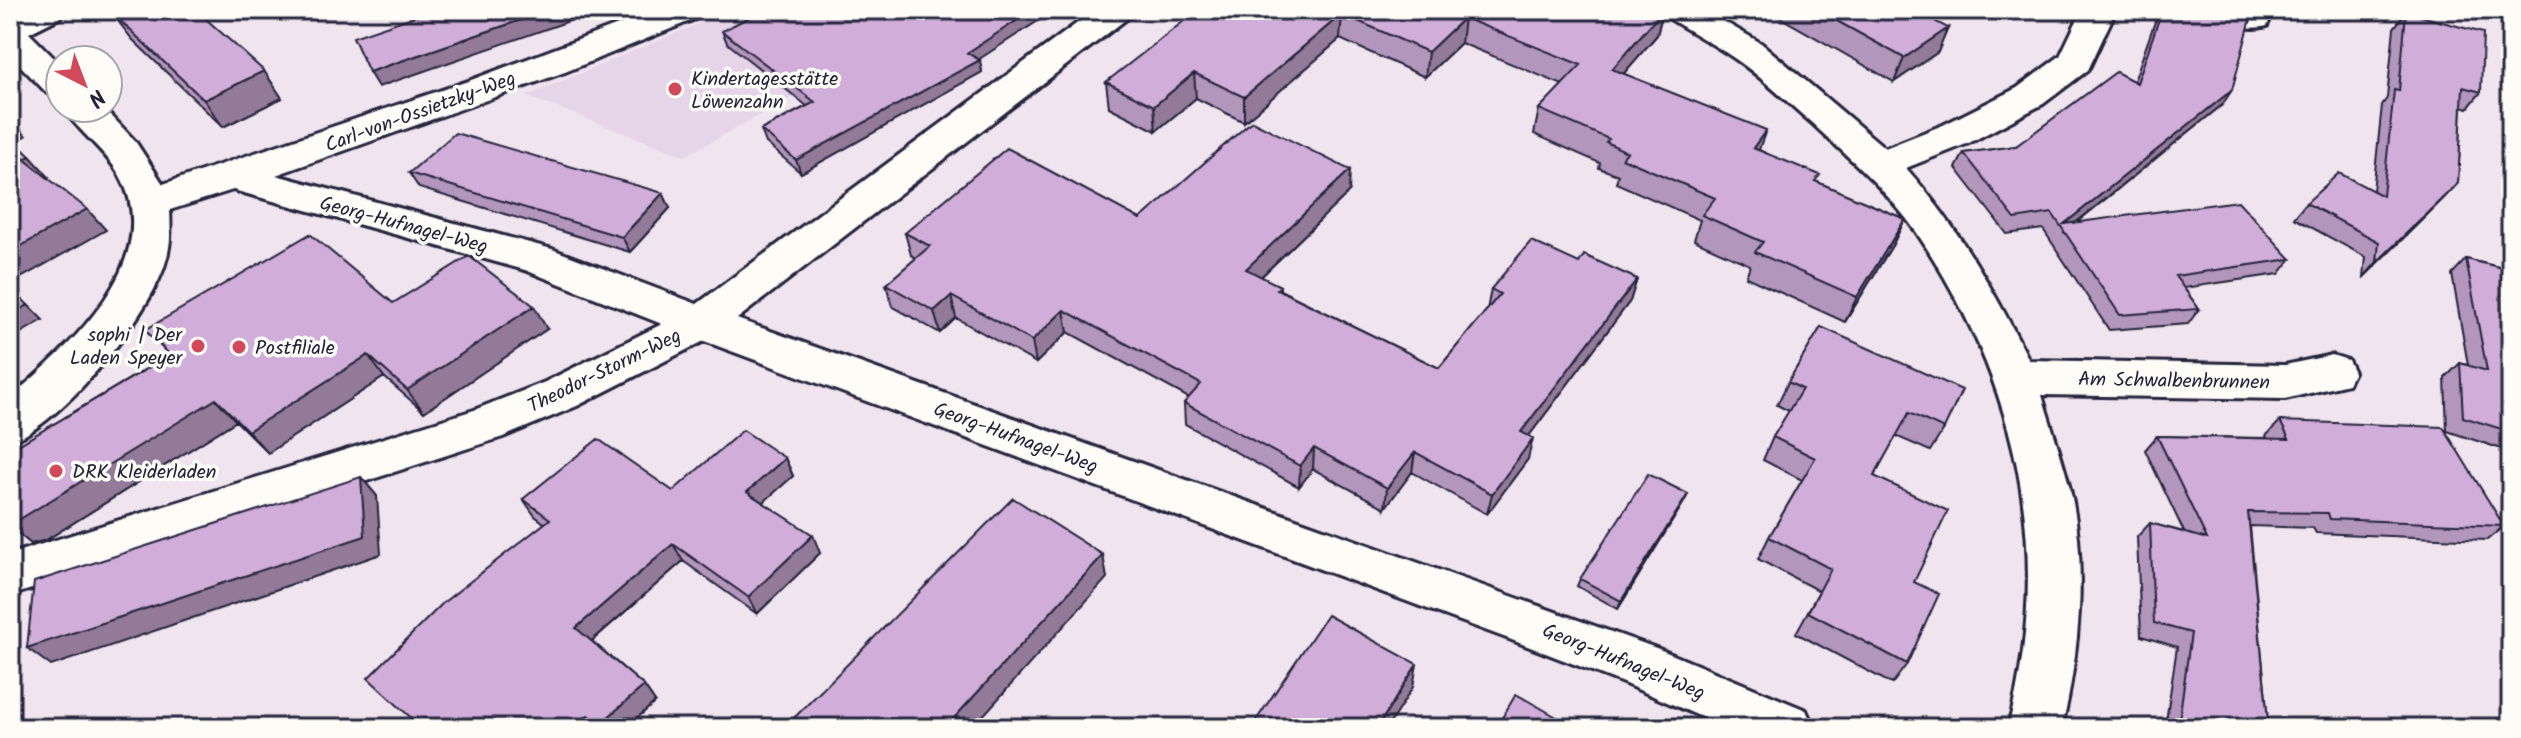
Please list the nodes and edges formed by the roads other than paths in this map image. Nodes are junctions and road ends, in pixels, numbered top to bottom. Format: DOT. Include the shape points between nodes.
graph roads {
  1 [pos="49,10"];
  2 [pos="688,10"];
  3 [pos="1117,10"];
  4 [pos="1679,10"];
  5 [pos="2099,10"];
  6 [pos="2224,10"];
  7 [pos="2257,10"];
  8 [pos="10,31"];
  9 [pos="44,68"];
  10 [pos="98,124"];
  11 [pos="1880,164"];
  12 [pos="235,177"];
  13 [pos="149,202"];
  14 [pos="702,323"];
  15 [pos="2332,372"];
  16 [pos="2015,377"];
  17 [pos="10,424"];
  18 [pos="10,575"];
  19 [pos="1787,728"];
  20 [pos="2035,728"];
  1 -- 8 [label="street"];
  2 -- 12 [label="street, Carl-von-Ossietzky-Weg" via="605,46"];
  3 -- 14 [label="street, Theodor-Storm-Weg"];
  4 -- 11 [label="street" via="1748,51"];
  5 -- 11 [label="street" via="2075,62 2030,96 1956,134"];
  6 -- 7 [label="street" via="2255,19"];
  8 -- 9 [label="street"];
  10 -- 13 [label="street" via="118,145"];
  11 -- 16 [label="street" via="1930,222 1978,301"];
  12 -- 13 [label="street, Carl-von-Ossietzky-Weg"];
  12 -- 14 [label="street, Georg-Hufnagel-Weg" via="537,259"];
  13 -- 17 [label="street" via="149,258 102,340"];
  14 -- 18 [label="street, Theodor-Storm-Weg" via="561,394 487,424"];
  14 -- 19 [label="street, Georg-Hufnagel-Weg" via="1527,623"];
  15 -- 16 [label="street, Am Schwalbenbrunnen" via="2285,382"];
  16 -- 20 [label="street" via="2047,492 2055,583 2048,674"];
}
